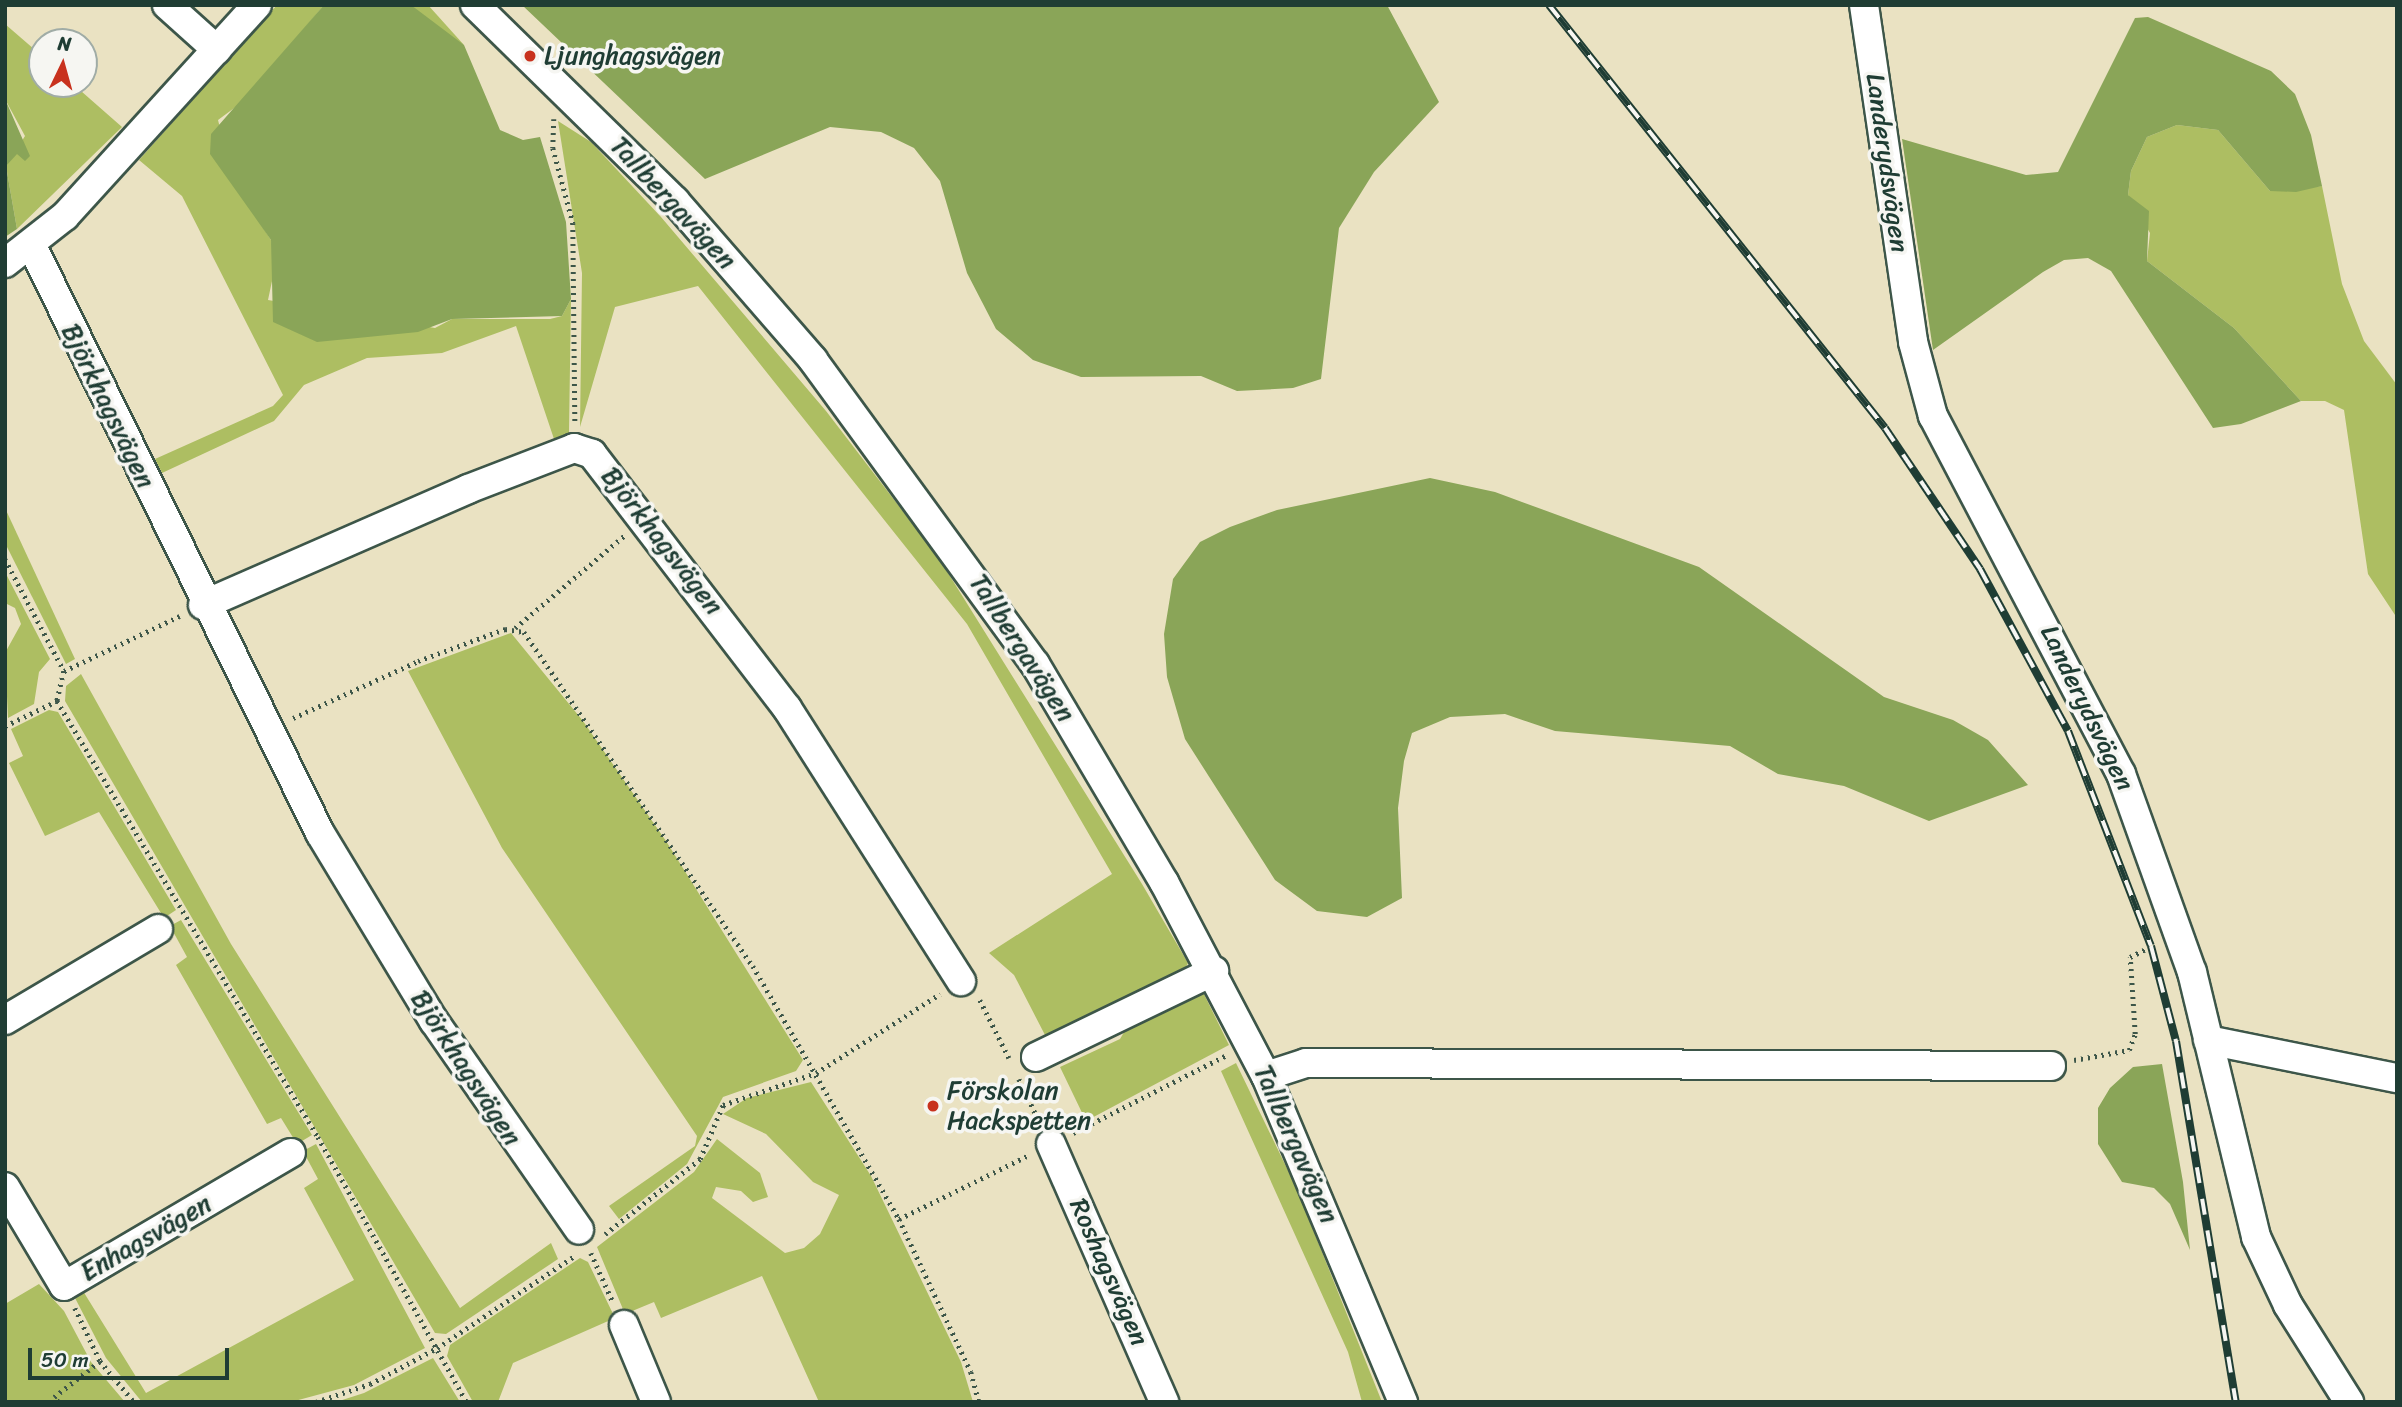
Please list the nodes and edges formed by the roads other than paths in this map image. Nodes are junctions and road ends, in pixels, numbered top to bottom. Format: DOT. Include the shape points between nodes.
graph roads {
  1 [pos="167,5"];
  2 [pos="257,5"];
  3 [pos="475,5"];
  4 [pos="1864,5"];
  5 [pos="217,50"];
  6 [pos="32,246"];
  7 [pos="5,263"];
  8 [pos="203,605"];
  9 [pos="159,929"];
  10 [pos="1214,971"];
  11 [pos="961,981"];
  12 [pos="5,1020"];
  13 [pos="2208,1040"];
  14 [pos="1036,1057"];
  15 [pos="2052,1066"];
  16 [pos="1266,1076"];
  17 [pos="2397,1078"];
  18 [pos="1051,1144"];
  19 [pos="291,1153"];
  20 [pos="5,1187"];
  21 [pos="583,1239"];
  22 [pos="624,1325"];
  23 [pos="656,1402"];
  24 [pos="1164,1402"];
  25 [pos="1402,1402"];
  26 [pos="2349,1402"];
  1 -- 5 [label="street"];
  2 -- 5 [label="street"];
  3 -- 10 [label="street, Tallbergavägen" via="675,201 813,360 965,561 1105,778"];
  4 -- 13 [label="street, Landerydsvägen" via="1913,342 1933,416 2104,739 2181,937"];
  5 -- 6 [label="street"];
  6 -- 7 [label="street"];
  6 -- 8 [label="street, Björkhagsvägen"];
  8 -- 11 [label="street, Björkhagsvägen" via="574,448 606,465 788,708"];
  8 -- 21 [label="street, Björkhagsvägen" via="264,732 420,1000"];
  9 -- 12 [label="street"];
  10 -- 14 [label="street"];
  10 -- 16 [label="street, Tallbergavägen"];
  13 -- 17 [label="street"];
  13 -- 26 [label="street, Landerydsvägen" via="2256,1237 2288,1306"];
  15 -- 16 [label="street" via="1306,1063"];
  16 -- 25 [label="street, Tallbergavägen"];
  18 -- 24 [label="street, Roshagsvägen"];
  19 -- 20 [label="street, Enhagsvägen" via="64,1286"];
  22 -- 23 [label="street"];
}
